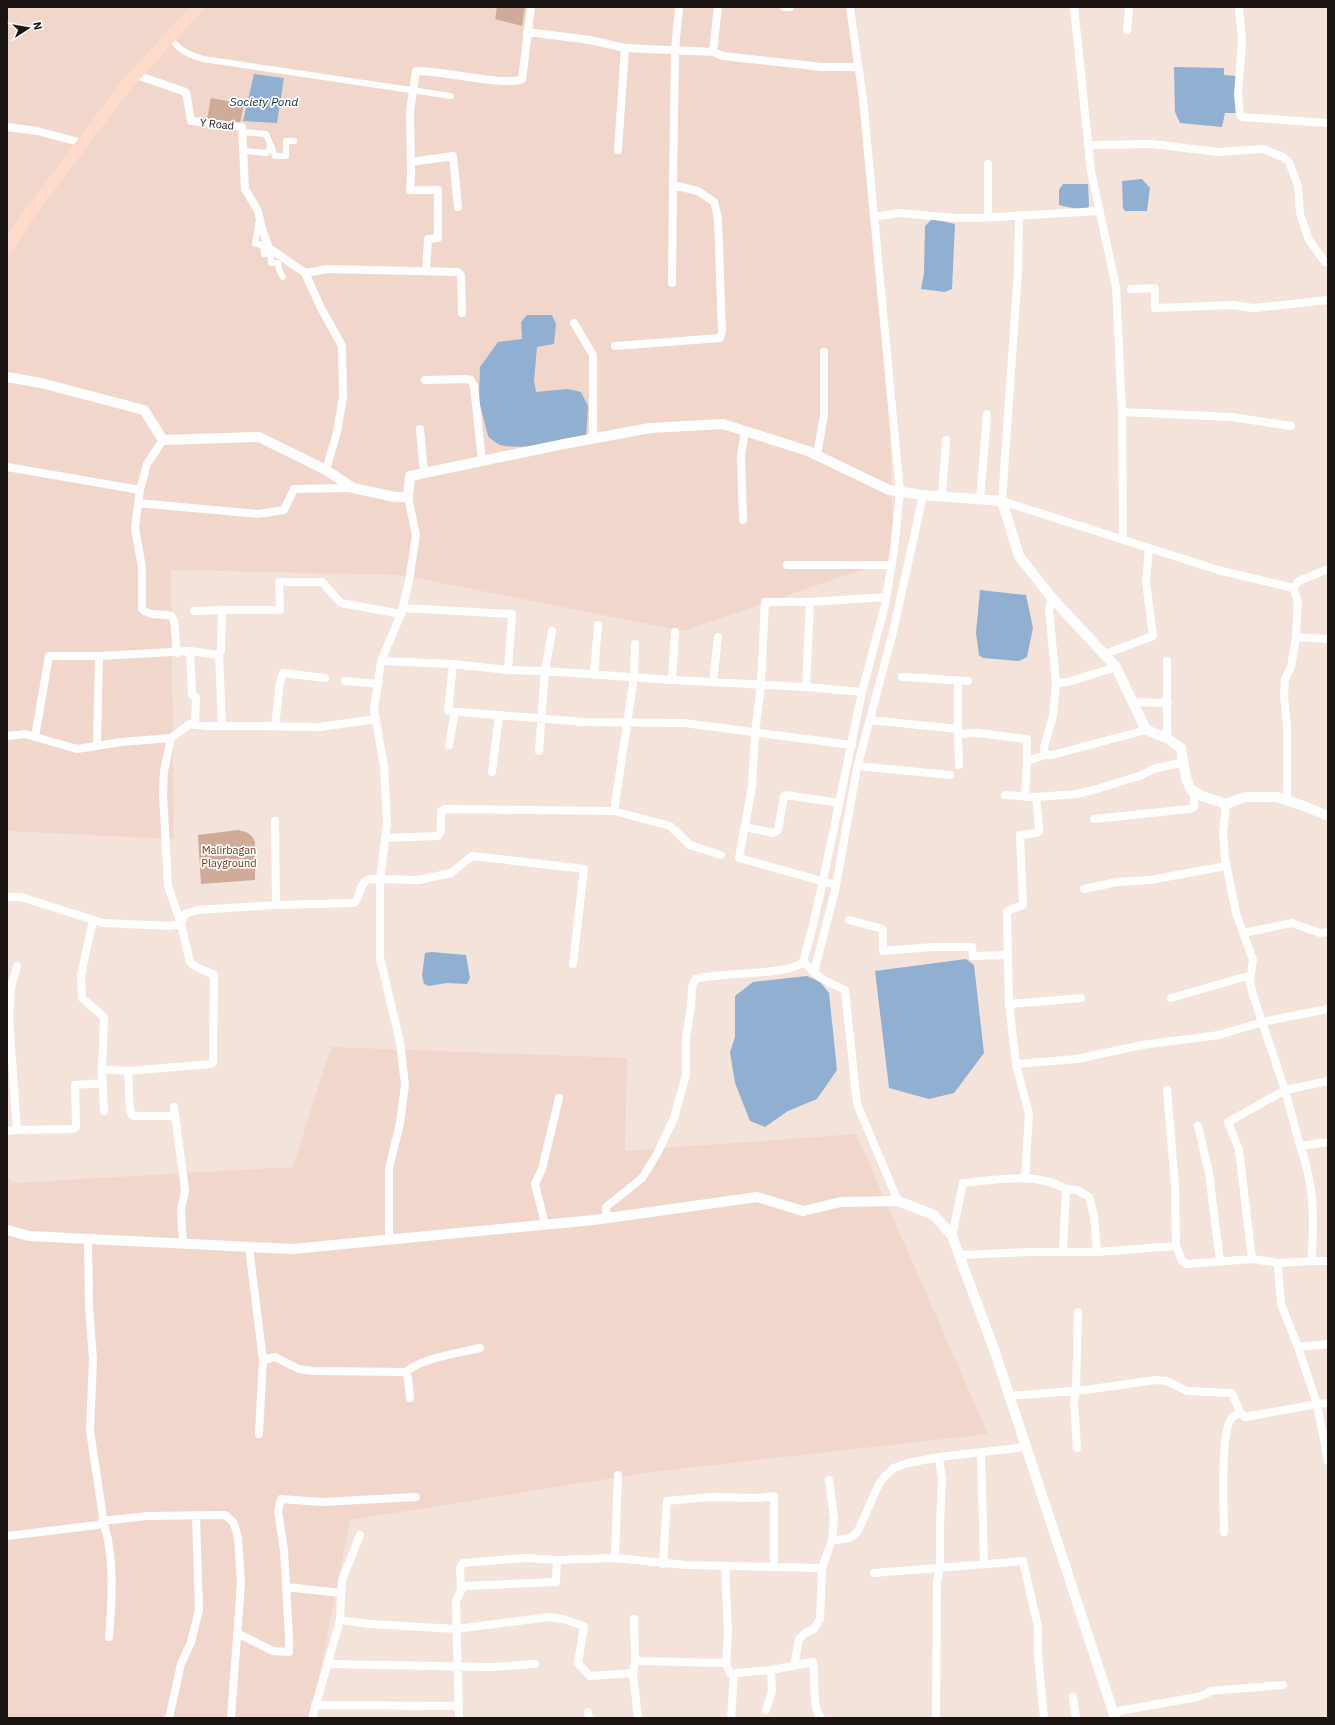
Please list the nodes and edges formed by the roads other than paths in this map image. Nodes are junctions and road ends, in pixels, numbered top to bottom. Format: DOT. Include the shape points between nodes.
graph roads {
  1 [pos="198,7"];
  2 [pos="531,7"];
  3 [pos="679,7"];
  4 [pos="718,7"];
  5 [pos="784,7"];
  6 [pos="790,7"];
  7 [pos="850,7"];
  8 [pos="1074,7"];
  9 [pos="1129,7"];
  10 [pos="1239,7"];
  11 [pos="1127,30"];
  12 [pos="527,32"];
  13 [pos="170,37"];
  14 [pos="625,48"];
  15 [pos="675,50"];
  16 [pos="713,52"];
  17 [pos="858,67"];
  18 [pos="136,74"];
  19 [pos="413,90"];
  20 [pos="451,96"];
  21 [pos="1328,123"];
  22 [pos="7,127"];
  23 [pos="242,132"];
  24 [pos="294,141"];
  25 [pos="83,142"];
  26 [pos="1088,145"];
  27 [pos="272,147"];
  28 [pos="618,150"];
  29 [pos="244,151"];
  30 [pos="411,162"];
  31 [pos="988,164"];
  32 [pos="673,185"];
  33 [pos="458,207"];
  34 [pos="1099,211"];
  35 [pos="988,216"];
  36 [pos="1019,216"];
  37 [pos="259,217"];
  38 [pos="874,217"];
  39 [pos="7,249"];
  40 [pos="274,253"];
  41 [pos="1328,263"];
  42 [pos="426,271"];
  43 [pos="305,273"];
  44 [pos="283,277"];
  45 [pos="672,283"];
  46 [pos="1131,289"];
  47 [pos="1328,300"];
  48 [pos="462,313"];
  49 [pos="574,323"];
  50 [pos="615,346"];
  51 [pos="824,352"];
  52 [pos="7,377"];
  53 [pos="425,380"];
  54 [pos="1122,412"];
  55 [pos="987,414"];
  56 [pos="1291,426"];
  57 [pos="420,429"];
  58 [pos="745,431"];
  59 [pos="594,438"];
  60 [pos="163,440"];
  61 [pos="946,440"];
  62 [pos="817,455"];
  63 [pos="482,461"];
  64 [pos="7,467"];
  65 [pos="326,470"];
  66 [pos="424,473"];
  67 [pos="353,488"];
  68 [pos="140,490"];
  69 [pos="900,492"];
  70 [pos="923,494"];
  71 [pos="942,496"];
  72 [pos="408,497"];
  73 [pos="980,499"];
  74 [pos="1002,501"];
  75 [pos="138,503"];
  76 [pos="743,520"];
  77 [pos="1123,540"];
  78 [pos="1149,548"];
  79 [pos="787,565"];
  80 [pos="891,565"];
  81 [pos="1328,569"];
  82 [pos="1293,588"];
  83 [pos="886,597"];
  84 [pos="1052,598"];
  85 [pos="810,602"];
  86 [pos="222,610"];
  87 [pos="194,611"];
  88 [pos="402,611"];
  89 [pos="598,625"];
  90 [pos="552,631"];
  91 [pos="675,632"];
  92 [pos="718,637"];
  93 [pos="1296,637"];
  94 [pos="1328,639"];
  95 [pos="635,644"];
  96 [pos="190,651"];
  97 [pos="177,653"];
  98 [pos="1105,654"];
  99 [pos="219,655"];
  100 [pos="99,656"];
  101 [pos="381,661"];
  102 [pos="1167,661"];
  103 [pos="453,664"];
  104 [pos="1116,667"];
  105 [pos="508,670"];
  106 [pos="546,671"];
  107 [pos="594,674"];
  108 [pos="634,677"];
  109 [pos="902,677"];
  110 [pos="325,678"];
  111 [pos="672,680"];
  112 [pos="345,681"];
  113 [pos="958,681"];
  114 [pos="968,681"];
  115 [pos="713,682"];
  116 [pos="1056,683"];
  117 [pos="378,684"];
  118 [pos="761,685"];
  119 [pos="806,687"];
  120 [pos="862,692"];
  121 [pos="1133,702"];
  122 [pos="1168,703"];
  123 [pos="455,712"];
  124 [pos="499,715"];
  125 [pos="541,718"];
  126 [pos="376,719"];
  127 [pos="870,720"];
  128 [pos="628,722"];
  129 [pos="195,725"];
  130 [pos="222,726"];
  131 [pos="275,726"];
  132 [pos="1146,730"];
  133 [pos="958,732"];
  134 [pos="755,733"];
  135 [pos="7,736"];
  136 [pos="35,737"];
  137 [pos="171,738"];
  138 [pos="1167,738"];
  139 [pos="450,745"];
  140 [pos="852,745"];
  141 [pos="98,746"];
  142 [pos="539,751"];
  143 [pos="1045,755"];
  144 [pos="1027,761"];
  145 [pos="1184,762"];
  146 [pos="959,765"];
  147 [pos="858,766"];
  148 [pos="492,772"];
  149 [pos="950,775"];
  150 [pos="1194,791"];
  151 [pos="1004,795"];
  152 [pos="1025,797"];
  153 [pos="1036,797"];
  154 [pos="1287,799"];
  155 [pos="839,803"];
  156 [pos="1226,804"];
  157 [pos="614,811"];
  158 [pos="1328,816"];
  159 [pos="1094,818"];
  160 [pos="275,821"];
  161 [pos="744,827"];
  162 [pos="384,838"];
  163 [pos="721,855"];
  164 [pos="1226,866"];
  165 [pos="380,880"];
  166 [pos="823,881"];
  167 [pos="836,885"];
  168 [pos="1084,889"];
  169 [pos="7,897"];
  170 [pos="276,905"];
  171 [pos="93,920"];
  172 [pos="849,920"];
  173 [pos="181,924"];
  174 [pos="1328,932"];
  175 [pos="1243,933"];
  176 [pos="1008,955"];
  177 [pos="803,962"];
  178 [pos="572,964"];
  179 [pos="17,966"];
  180 [pos="814,972"];
  181 [pos="1251,975"];
  182 [pos="9,987"];
  183 [pos="1081,998"];
  184 [pos="1171,998"];
  185 [pos="1009,1004"];
  186 [pos="1328,1009"];
  187 [pos="1262,1022"];
  188 [pos="1016,1064"];
  189 [pos="102,1069"];
  190 [pos="128,1071"];
  191 [pos="1328,1081"];
  192 [pos="103,1083"];
  193 [pos="1167,1090"];
  194 [pos="1285,1090"];
  195 [pos="559,1098"];
  196 [pos="104,1111"];
  197 [pos="1198,1126"];
  198 [pos="17,1130"];
  199 [pos="7,1131"];
  200 [pos="1328,1142"];
  201 [pos="1300,1146"];
  202 [pos="1025,1178"];
  203 [pos="1066,1189"];
  204 [pos="898,1201"];
  205 [pos="607,1218"];
  206 [pos="545,1224"];
  207 [pos="7,1230"];
  208 [pos="952,1236"];
  209 [pos="88,1239"];
  210 [pos="390,1239"];
  211 [pos="183,1244"];
  212 [pos="1176,1246"];
  213 [pos="249,1247"];
  214 [pos="1063,1252"];
  215 [pos="1098,1252"];
  216 [pos="959,1255"];
  217 [pos="1252,1259"];
  218 [pos="1312,1261"];
  219 [pos="1328,1261"];
  220 [pos="1220,1262"];
  221 [pos="1279,1263"];
  222 [pos="1078,1312"];
  223 [pos="1328,1344"];
  224 [pos="1298,1347"];
  225 [pos="480,1348"];
  226 [pos="263,1360"];
  227 [pos="406,1372"];
  228 [pos="1076,1391"];
  229 [pos="1009,1396"];
  230 [pos="410,1398"];
  231 [pos="1328,1403"];
  232 [pos="1317,1404"];
  233 [pos="1240,1412"];
  234 [pos="259,1434"];
  235 [pos="1026,1447"];
  236 [pos="1077,1448"];
  237 [pos="981,1452"];
  238 [pos="940,1457"];
  239 [pos="1328,1461"];
  240 [pos="618,1475"];
  241 [pos="829,1480"];
  242 [pos="416,1498"];
  243 [pos="196,1515"];
  244 [pos="103,1521"];
  245 [pos="1224,1532"];
  246 [pos="360,1535"];
  247 [pos="7,1536"];
  248 [pos="832,1540"];
  249 [pos="615,1558"];
  250 [pos="557,1560"];
  251 [pos="663,1564"];
  252 [pos="984,1564"];
  253 [pos="725,1566"];
  254 [pos="774,1566"];
  255 [pos="822,1568"];
  256 [pos="940,1568"];
  257 [pos="874,1573"];
  258 [pos="286,1587"];
  259 [pos="461,1590"];
  260 [pos="341,1593"];
  261 [pos="634,1619"];
  262 [pos="340,1620"];
  263 [pos="457,1629"];
  264 [pos="237,1633"];
  265 [pos="109,1636"];
  266 [pos="635,1661"];
  267 [pos="726,1663"];
  268 [pos="327,1664"];
  269 [pos="535,1664"];
  270 [pos="458,1666"];
  271 [pos="794,1666"];
  272 [pos="771,1670"];
  273 [pos="633,1673"];
  274 [pos="734,1676"];
  275 [pos="1283,1685"];
  276 [pos="1073,1697"];
  277 [pos="315,1706"];
  278 [pos="458,1706"];
  279 [pos="766,1710"];
  280 [pos="1114,1715"];
  281 [pos="169,1718"];
  282 [pos="231,1718"];
  283 [pos="312,1718"];
  284 [pos="458,1718"];
  285 [pos="638,1718"];
  286 [pos="731,1718"];
  287 [pos="821,1718"];
  288 [pos="936,1718"];
  289 [pos="1044,1718"];
  290 [pos="1076,1718"];
  1 -- 13 [label="main road"];
  2 -- 12 [label="street"];
  3 -- 15 [label="street"];
  4 -- 16 [label="street"];
  5 -- 6 [label="street"];
  7 -- 17 [label="street"];
  8 -- 26 [label="street"];
  9 -- 11 [label="street"];
  10 -- 21 [label="street" via="1242,40 1238,95 1240,115"];
  12 -- 14 [label="street" via="590,40"];
  12 -- 19 [label="street" via="522,79 496,80 430,71 416,72"];
  13 -- 18 [label="main road"];
  13 -- 19 [label="street" via="175,45 190,55 203,59"];
  14 -- 15 [label="street"];
  14 -- 28 [label="street"];
  15 -- 16 [label="street"];
  15 -- 32 [label="street"];
  16 -- 17 [label="street" via="723,56 822,67"];
  17 -- 38 [label="street"];
  18 -- 23 [label="street, Y Road" via="186,92 191,121 242,127"];
  18 -- 25 [label="main road"];
  19 -- 20 [label="street"];
  19 -- 30 [label="street" via="410,111"];
  22 -- 25 [label="street"];
  23 -- 27 [label="street" via="266,134"];
  23 -- 29 [label="street, Y Road"];
  24 -- 27 [label="street" via="286,141 286,156 275,156"];
  25 -- 39 [label="main road" via="26,218"];
  26 -- 34 [label="street"];
  26 -- 41 [label="street" via="1152,144 1218,152 1263,150 1283,157 1289,162 1298,186 1300,214 1309,240"];
  27 -- 29 [label="street" via="267,153"];
  29 -- 37 [label="street, Y Road" via="245,189"];
  30 -- 33 [label="street" via="453,156"];
  30 -- 42 [label="street" via="410,190 438,190 438,238 428,239"];
  31 -- 35 [label="street"];
  32 -- 45 [label="street"];
  32 -- 50 [label="street" via="698,192 714,202 718,218 722,332 720,338"];
  34 -- 36 [label="street"];
  34 -- 54 [label="street" via="1116,286"];
  35 -- 36 [label="street"];
  35 -- 38 [label="street" via="956,218 900,213"];
  36 -- 74 [label="street" via="1018,271"];
  37 -- 40 [label="street, Y Road" via="269,248"];
  37 -- 40 [label="street" via="255,244 263,245 264,254"];
  38 -- 69 [label="street"];
  40 -- 43 [label="street, Y Road"];
  40 -- 44 [label="street" via="271,263 278,263"];
  42 -- 43 [label="street" via="328,269"];
  42 -- 48 [label="street" via="453,271 461,275"];
  43 -- 65 [label="street" via="342,346 343,397 337,432"];
  46 -- 47 [label="street" via="1155,288 1155,308 1234,305 1253,308"];
  49 -- 59 [label="street" via="592,355"];
  51 -- 62 [label="street" via="824,416"];
  52 -- 60 [label="street" via="41,383 144,410"];
  53 -- 63 [label="street" via="471,380 474,386"];
  54 -- 56 [label="street" via="1232,417"];
  54 -- 77 [label="street"];
  55 -- 73 [label="street"];
  57 -- 66 [label="street"];
  58 -- 59 [label="street" via="723,424 650,428"];
  58 -- 62 [label="street"];
  58 -- 76 [label="street" via="741,456"];
  59 -- 63 [label="street"];
  60 -- 65 [label="street" via="259,437"];
  60 -- 68 [label="street" via="147,464"];
  61 -- 71 [label="street"];
  62 -- 69 [label="street" via="889,490"];
  63 -- 66 [label="street"];
  64 -- 68 [label="street"];
  65 -- 67 [label="street"];
  66 -- 72 [label="street" via="410,476"];
  67 -- 72 [label="street"];
  67 -- 75 [label="street" via="294,489 284,510 258,514"];
  68 -- 75 [label="street"];
  69 -- 70 [label="street"];
  69 -- 80 [label="street"];
  70 -- 71 [label="street"];
  70 -- 127 [label="street" via="894,628"];
  71 -- 73 [label="street"];
  72 -- 88 [label="street" via="416,535"];
  73 -- 74 [label="street"];
  74 -- 77 [label="street"];
  74 -- 84 [label="street" via="1019,556"];
  75 -- 97 [label="street" via="135,528 142,568 142,609 146,613 171,616 174,621"];
  77 -- 78 [label="street"];
  78 -- 82 [label="street" via="1218,570"];
  78 -- 98 [label="street" via="1146,582 1153,636"];
  79 -- 80 [label="street"];
  80 -- 83 [label="street"];
  81 -- 82 [label="street" via="1299,581"];
  82 -- 93 [label="street" via="1298,601"];
  83 -- 85 [label="street"];
  83 -- 120 [label="street"];
  84 -- 98 [label="street"];
  84 -- 116 [label="street" via="1049,610"];
  85 -- 118 [label="street" via="765,602"];
  85 -- 119 [label="street"];
  86 -- 87 [label="street"];
  86 -- 88 [label="street" via="280,610 279,582 322,582 341,603"];
  86 -- 99 [label="street"];
  88 -- 101 [label="street"];
  88 -- 105 [label="street" via="512,614"];
  89 -- 107 [label="street"];
  90 -- 106 [label="street"];
  91 -- 111 [label="street"];
  92 -- 115 [label="street"];
  93 -- 94 [label="street"];
  93 -- 154 [label="street" via="1291,667 1285,679 1284,696 1287,728"];
  95 -- 108 [label="street"];
  96 -- 97 [label="street"];
  96 -- 99 [label="street"];
  96 -- 129 [label="street" via="192,695 196,697"];
  97 -- 100 [label="street"];
  98 -- 104 [label="street"];
  99 -- 130 [label="street"];
  100 -- 136 [label="street" via="49,656"];
  100 -- 141 [label="street"];
  101 -- 103 [label="street"];
  101 -- 117 [label="street"];
  102 -- 122 [label="street"];
  103 -- 105 [label="street"];
  103 -- 123 [label="street" via="448,711"];
  104 -- 116 [label="street" via="1068,682"];
  104 -- 121 [label="street"];
  105 -- 106 [label="street"];
  106 -- 107 [label="street"];
  106 -- 125 [label="street"];
  107 -- 108 [label="street"];
  108 -- 111 [label="street"];
  108 -- 128 [label="street"];
  109 -- 113 [label="street"];
  110 -- 131 [label="street" via="283,673"];
  111 -- 115 [label="street"];
  112 -- 117 [label="street"];
  113 -- 114 [label="street"];
  113 -- 133 [label="street"];
  115 -- 118 [label="street"];
  116 -- 143 [label="street" via="1053,716 1044,748"];
  117 -- 126 [label="street" via="374,710"];
  118 -- 119 [label="street"];
  118 -- 134 [label="street"];
  119 -- 120 [label="street"];
  120 -- 140 [label="street"];
  121 -- 122 [label="street"];
  121 -- 132 [label="street"];
  122 -- 138 [label="street"];
  123 -- 124 [label="street"];
  123 -- 139 [label="street"];
  124 -- 125 [label="street"];
  124 -- 148 [label="street"];
  125 -- 128 [label="street" via="584,722"];
  125 -- 142 [label="street"];
  126 -- 131 [label="street" via="320,727"];
  126 -- 162 [label="street" via="384,766 387,824"];
  127 -- 133 [label="street"];
  127 -- 147 [label="street"];
  128 -- 134 [label="street" via="684,723"];
  128 -- 157 [label="street"];
  129 -- 130 [label="street"];
  129 -- 137 [label="street" via="190,724"];
  130 -- 131 [label="street"];
  132 -- 138 [label="street"];
  132 -- 143 [label="street"];
  133 -- 144 [label="street" via="1027,739"];
  133 -- 146 [label="street"];
  134 -- 140 [label="street"];
  134 -- 161 [label="street" via="752,787"];
  135 -- 136 [label="street" via="25,734"];
  136 -- 141 [label="street" via="77,749"];
  137 -- 141 [label="street"];
  137 -- 173 [label="street" via="164,771 163,811 168,886"];
  138 -- 145 [label="street" via="1181,748"];
  140 -- 155 [label="street"];
  143 -- 144 [label="street"];
  144 -- 152 [label="street"];
  145 -- 150 [label="street" via="1186,778 1191,790"];
  145 -- 153 [label="street" via="1153,769 1142,775 1076,794"];
  147 -- 149 [label="street"];
  147 -- 167 [label="street"];
  150 -- 156 [label="street"];
  150 -- 159 [label="street" via="1195,802 1190,809"];
  151 -- 152 [label="street"];
  152 -- 153 [label="street"];
  153 -- 176 [label="street" via="1039,832 1020,835 1023,905 1007,912"];
  154 -- 156 [label="street" via="1245,797"];
  154 -- 158 [label="street"];
  155 -- 161 [label="street" via="786,794 778,830 773,833"];
  155 -- 166 [label="street"];
  156 -- 164 [label="street" via="1223,833"];
  157 -- 162 [label="street" via="445,809 441,811 441,831 438,836"];
  157 -- 163 [label="street" via="670,826 690,845"];
  160 -- 170 [label="street"];
  161 -- 166 [label="street" via="739,858"];
  162 -- 165 [label="street"];
  164 -- 168 [label="street"];
  164 -- 175 [label="street"];
  165 -- 170 [label="street" via="364,882 359,890 358,900 354,903"];
  165 -- 178 [label="street" via="419,880 451,873 472,856 584,870"];
  165 -- 210 [label="street" via="380,958 400,1042 405,1085 400,1123 389,1168"];
  166 -- 167 [label="street"];
  166 -- 177 [label="street"];
  167 -- 180 [label="street"];
  169 -- 171 [label="street" via="21,897"];
  170 -- 173 [label="street" via="198,910 186,914"];
  171 -- 173 [label="street" via="103,923 169,926"];
  171 -- 189 [label="street" via="81,975 82,998 104,1017"];
  172 -- 176 [label="street" via="883,929 883,951 972,946 973,956"];
  173 -- 190 [label="street" via="190,962 214,975 213,1063"];
  174 -- 175 [label="street" via="1320,933 1292,923"];
  175 -- 181 [label="street" via="1253,960"];
  176 -- 185 [label="street"];
  177 -- 180 [label="street"];
  177 -- 205 [label="street" via="781,969 695,979 686,1038 686,1075 674,1118 642,1178 606,1207"];
  179 -- 182 [label="street"];
  180 -- 204 [label="street" via="845,990 857,1104"];
  181 -- 184 [label="street"];
  181 -- 187 [label="street" via="1253,995"];
  182 -- 198 [label="street"];
  183 -- 185 [label="street"];
  185 -- 188 [label="street"];
  186 -- 187 [label="street"];
  187 -- 188 [label="street" via="1219,1035 1077,1059"];
  187 -- 194 [label="street"];
  188 -- 202 [label="street" via="1028,1114"];
  189 -- 190 [label="street"];
  189 -- 192 [label="street"];
  190 -- 211 [label="street" via="132,1115 175,1112 185,1190 181,1210"];
  191 -- 194 [label="street"];
  192 -- 196 [label="street"];
  192 -- 198 [label="street" via="75,1085 74,1129"];
  193 -- 212 [label="street" via="1175,1186"];
  194 -- 201 [label="street"];
  194 -- 217 [label="street" via="1228,1122 1239,1150"];
  195 -- 206 [label="street" via="542,1169 535,1184"];
  197 -- 220 [label="street" via="1209,1173"];
  198 -- 199 [label="street"];
  200 -- 201 [label="street"];
  201 -- 218 [label="street" via="1307,1165 1311,1191"];
  202 -- 203 [label="street" via="1052,1182"];
  202 -- 208 [label="street" via="963,1183"];
  203 -- 214 [label="street"];
  203 -- 215 [label="street" via="1077,1190 1089,1197"];
  204 -- 205 [label="street" via="841,1202 803,1211 757,1197"];
  204 -- 208 [label="street" via="934,1215"];
  205 -- 206 [label="street"];
  206 -- 210 [label="street"];
  207 -- 209 [label="street" via="29,1236"];
  208 -- 216 [label="street"];
  209 -- 211 [label="street"];
  209 -- 244 [label="street" via="93,1359 90,1431"];
  210 -- 213 [label="street" via="292,1249"];
  211 -- 213 [label="street"];
  212 -- 215 [label="street"];
  212 -- 220 [label="street" via="1182,1261 1187,1264"];
  213 -- 226 [label="street"];
  214 -- 215 [label="street"];
  214 -- 216 [label="street"];
  216 -- 229 [label="street"];
  217 -- 220 [label="street"];
  217 -- 221 [label="street"];
  218 -- 219 [label="street"];
  218 -- 221 [label="street"];
  221 -- 224 [label="street" via="1281,1304"];
  222 -- 228 [label="street"];
  223 -- 224 [label="street"];
  224 -- 232 [label="street"];
  225 -- 227 [label="street" via="441,1357"];
  226 -- 227 [label="street" via="275,1357 299,1369 313,1371"];
  226 -- 234 [label="street"];
  227 -- 230 [label="street"];
  228 -- 229 [label="street"];
  228 -- 233 [label="street" via="1156,1380 1167,1381 1187,1391 1232,1393"];
  228 -- 236 [label="street" via="1074,1402"];
  229 -- 235 [label="street"];
  231 -- 232 [label="street"];
  232 -- 233 [label="street" via="1245,1416"];
  232 -- 239 [label="street"];
  233 -- 245 [label="street" via="1231,1418 1225,1445"];
  235 -- 237 [label="street"];
  235 -- 280 [label="street"];
  237 -- 238 [label="street"];
  237 -- 252 [label="street"];
  238 -- 248 [label="street" via="894,1468 878,1486 854,1536"];
  238 -- 256 [label="street"];
  240 -- 249 [label="street"];
  241 -- 248 [label="street" via="834,1519"];
  242 -- 258 [label="street" via="321,1502 281,1499 278,1511"];
  243 -- 244 [label="street" via="147,1516"];
  243 -- 264 [label="street" via="225,1515 234,1524 238,1538 241,1583"];
  243 -- 281 [label="street" via="199,1610"];
  244 -- 247 [label="street" via="98,1525"];
  244 -- 265 [label="street" via="112,1591"];
  246 -- 260 [label="street" via="342,1580"];
  248 -- 255 [label="street"];
  249 -- 250 [label="street"];
  249 -- 251 [label="street"];
  250 -- 259 [label="street" via="556,1582 464,1586"];
  250 -- 259 [label="street" via="526,1558 463,1563 460,1568"];
  251 -- 253 [label="street"];
  251 -- 254 [label="street" via="667,1501 774,1496"];
  252 -- 256 [label="street"];
  252 -- 289 [label="street" via="1023,1561 1038,1627"];
  253 -- 254 [label="street"];
  253 -- 267 [label="street" via="728,1632"];
  254 -- 255 [label="street"];
  255 -- 271 [label="street" via="820,1619 814,1629 799,1639"];
  256 -- 257 [label="street"];
  256 -- 288 [label="street" via="937,1581"];
  258 -- 260 [label="street"];
  258 -- 264 [label="street" via="289,1652 273,1651"];
  259 -- 263 [label="street" via="456,1601"];
  260 -- 262 [label="street"];
  261 -- 266 [label="street"];
  262 -- 263 [label="street"];
  262 -- 268 [label="street"];
  263 -- 270 [label="street"];
  263 -- 273 [label="street" via="549,1617 563,1619 584,1626 578,1663 590,1676"];
  264 -- 282 [label="street"];
  266 -- 267 [label="street"];
  266 -- 273 [label="street"];
  267 -- 274 [label="street"];
  268 -- 270 [label="street"];
  268 -- 277 [label="street"];
  269 -- 270 [label="street"];
  270 -- 278 [label="street"];
  271 -- 272 [label="street"];
  271 -- 287 [label="street" via="813,1662 815,1706"];
  272 -- 274 [label="street" via="736,1672"];
  272 -- 279 [label="street" via="772,1691"];
  273 -- 285 [label="street"];
  274 -- 286 [label="street"];
  275 -- 280 [label="street" via="1210,1691 1202,1696"];
  276 -- 290 [label="street"];
  277 -- 278 [label="street"];
  277 -- 283 [label="street"];
  278 -- 284 [label="street"];
}
